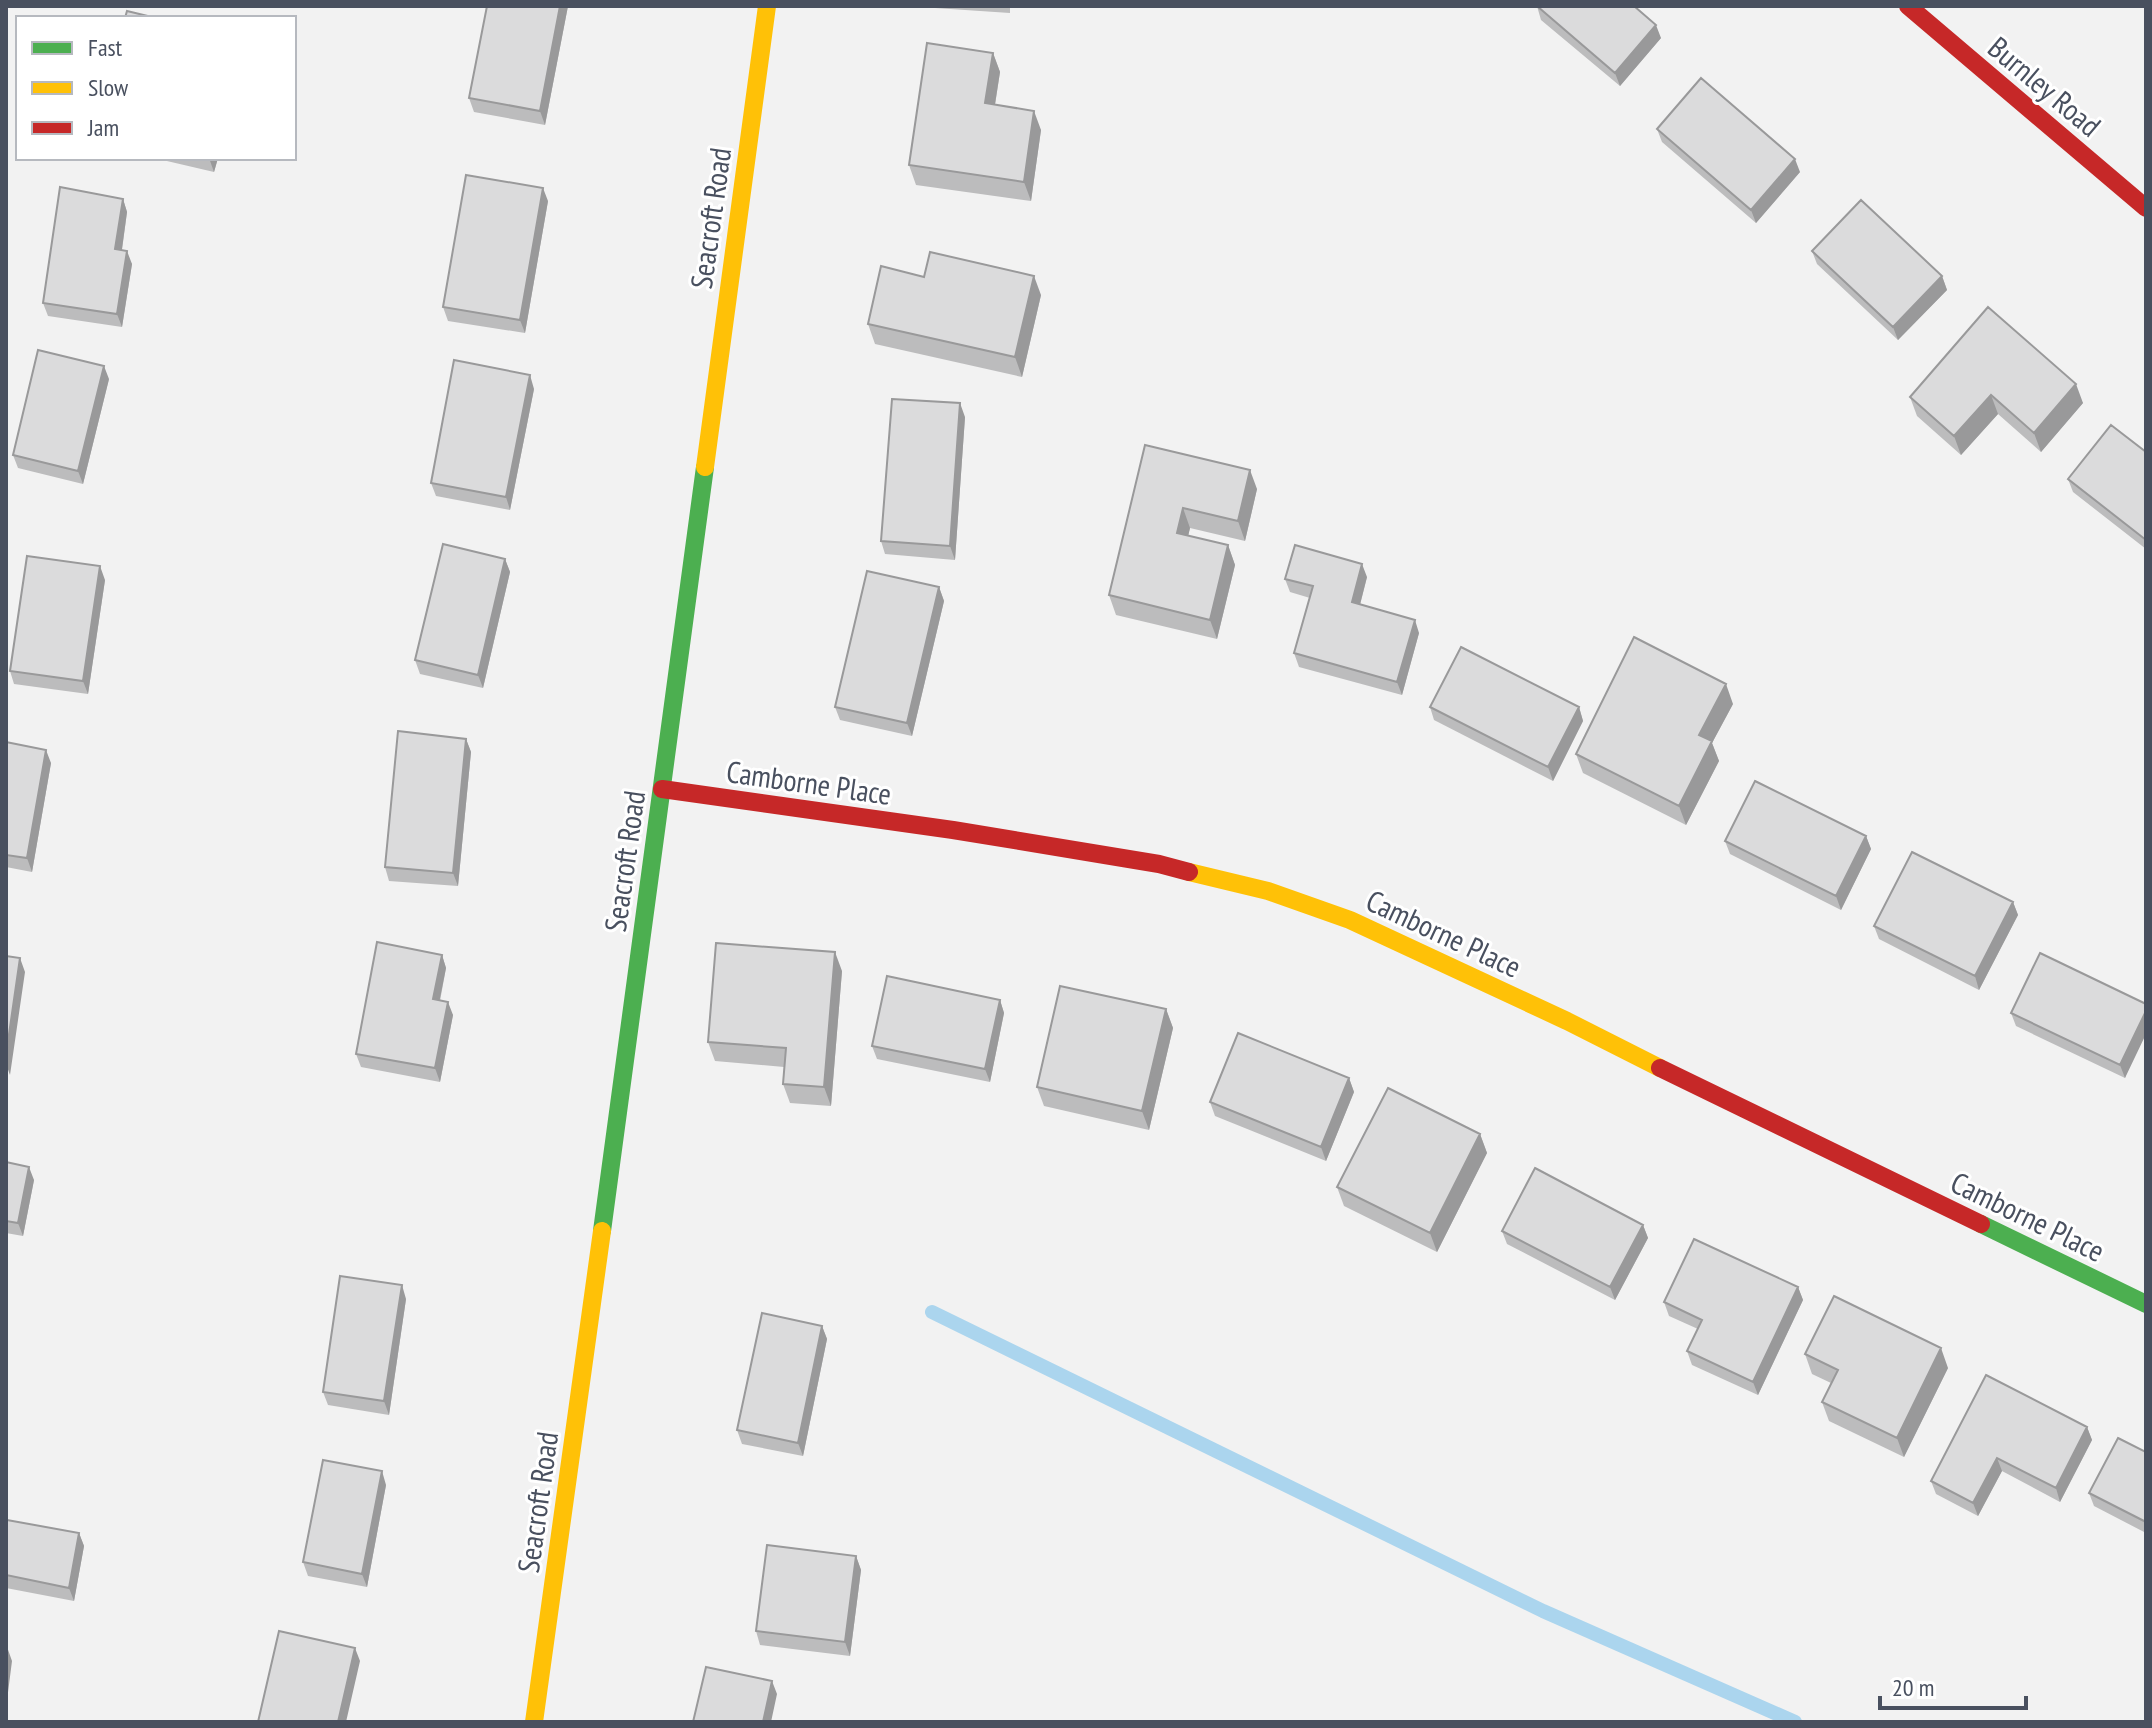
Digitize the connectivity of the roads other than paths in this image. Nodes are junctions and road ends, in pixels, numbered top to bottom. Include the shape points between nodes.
1 (767, 6) edge
2 (1908, 6) edge
3 (2146, 208) edge
4 (662, 789) junction
5 (2146, 1304) edge
6 (534, 1722) edge

1 - 4 street, Seacroft Road
2 - 3 street, Burnley Road
4 - 5 street, Camborne Place via 1159,864 1268,891 1350,920 1567,1021
4 - 6 street, Seacroft Road

